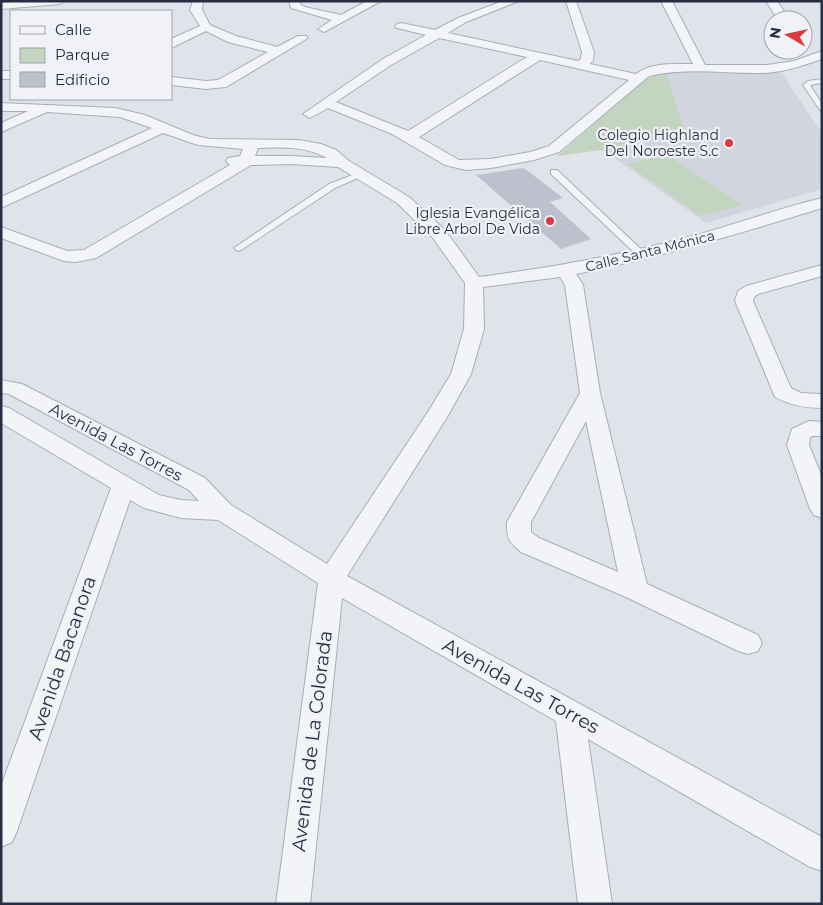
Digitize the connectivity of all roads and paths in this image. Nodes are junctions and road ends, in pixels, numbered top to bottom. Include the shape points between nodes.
1 (60, 1) edge
2 (198, 1) edge
3 (294, 1) edge
4 (376, 1) edge
5 (514, 1) edge
6 (571, 1) edge
7 (666, 1) edge
8 (1, 6) edge
9 (470, 16) junction
10 (342, 19) junction
11 (400, 26) dead end
12 (206, 27) junction
13 (324, 29) dead end
14 (437, 34) junction
15 (302, 38) dead end
16 (479, 43) junction
17 (172, 44) edge
18 (277, 51) junction
19 (813, 52) edge
20 (538, 56) junction
21 (798, 60) edge
22 (581, 65) junction
23 (701, 68) junction
24 (822, 71) edge
25 (638, 78) junction
26 (172, 81) edge
27 (822, 81) edge
28 (326, 104) junction
29 (1, 107) edge
30 (49, 108) junction
31 (822, 109) edge
32 (310, 114) dead end
33 (1, 128) edge
34 (158, 128) junction
35 (409, 137) junction
36 (252, 146) junction
37 (196, 156) dead end
38 (220, 160) dead end
39 (246, 162) junction
40 (344, 164) junction
41 (554, 172) dead end
42 (363, 174) junction
43 (1, 203) edge
44 (822, 203) edge
45 (1, 232) edge
46 (238, 248) dead end
47 (641, 254) junction
48 (822, 270) edge
49 (566, 271) junction
50 (474, 283) junction
51 (6, 390) edge
52 (590, 393) junction
53 (822, 401) edge
54 (1, 413) edge
55 (822, 429) edge
56 (123, 486) junction
57 (822, 509) edge
58 (223, 511) junction
59 (330, 579) junction
60 (635, 590) junction
61 (748, 643) dead end
62 (570, 714) junction
63 (1, 831) edge
64 (822, 855) edge
65 (293, 904) edge
66 (595, 904) edge

1 - 8 street
2 - 12 street via 196,10
3 - 10 street via 295,6 301,9
4 - 10 street
5 - 9 street
6 - 22 street via 588,52 587,60
7 - 23 street
9 - 14 street
9 - 16 street
10 - 13 street
11 - 14 street
12 - 17 street
12 - 18 street via 232,39
14 - 16 street
14 - 28 street via 387,62
15 - 18 street
16 - 20 street
18 - 26 street via 221,84
19 - 24 street
20 - 22 street
20 - 35 street
21 - 23 street via 784,67
22 - 25 street
23 - 25 street via 654,70
25 - 35 street via 554,149 541,155 459,164
27 - 31 lane via 806,85
28 - 32 street
28 - 35 street
29 - 30 street
30 - 33 street
30 - 34 street via 129,114
34 - 36 street via 200,142
34 - 37 street via 177,148
34 - 43 street
36 - 39 street
36 - 40 street via 307,144 330,152
38 - 39 street
39 - 40 street via 292,160
39 - 45 street via 90,254 64,256
40 - 42 street
41 - 47 lane
42 - 46 lane via 332,186
42 - 50 street via 403,200 438,234
44 - 47 street, Calle Santa Mónica
47 - 49 street, Calle Santa Mónica
48 - 53 street via 752,290 744,300 782,392 802,401
49 - 50 street, Calle Santa Mónica
49 - 52 street via 574,285
50 - 59 street via 474,329 461,374
51 - 58 street, Avenida Las Torres via 197,484
52 - 60 street
52 - 60 street via 519,522 519,536 530,545
54 - 56 street, Avenida Las Torres
55 - 57 street via 809,428 800,434 798,445
56 - 58 street, Avenida Las Torres via 152,502 181,509
56 - 63 street, Avenida Bacanora
58 - 59 street, Avenida Las Torres
59 - 62 street, Avenida Las Torres
59 - 65 street, Avenida de La Colorada
60 - 61 street
62 - 64 street, Avenida Las Torres
62 - 66 street

